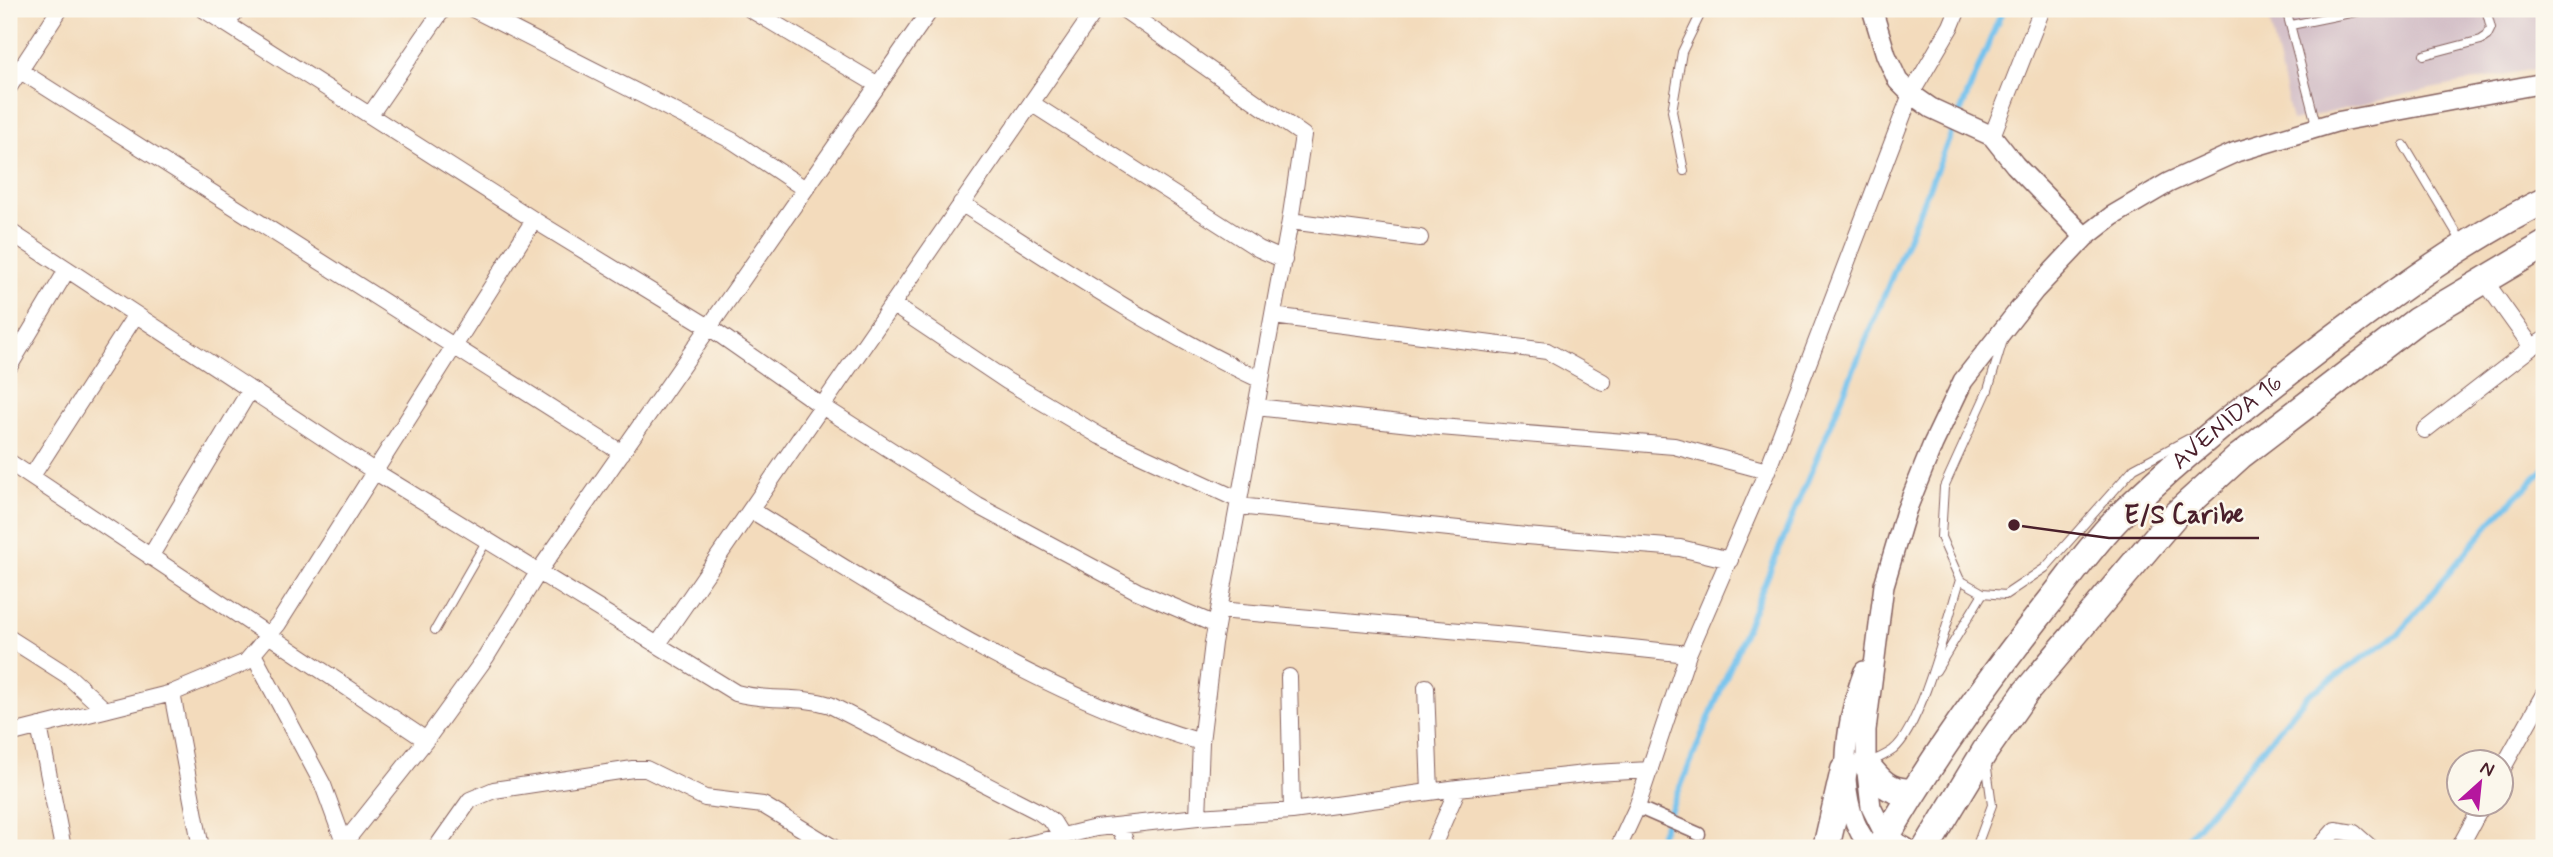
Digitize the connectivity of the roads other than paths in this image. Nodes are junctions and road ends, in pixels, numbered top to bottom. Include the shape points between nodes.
1 (60, 9) edge
2 (203, 9) edge
3 (237, 9) edge
4 (443, 9) edge
5 (473, 9) edge
6 (750, 9) edge
7 (931, 9) edge
8 (1096, 9) edge
9 (1122, 9) edge
10 (1703, 9) edge
11 (1872, 9) edge
12 (1958, 9) edge
13 (2042, 9) edge
14 (2286, 9) edge
15 (2370, 9) edge
16 (2486, 9) edge
17 (227, 24) junction
18 (2291, 25) junction
19 (2424, 55) dead end
20 (19, 70) junction
21 (2544, 83) edge
22 (878, 85) junction
23 (9, 87) edge
24 (1911, 94) junction
25 (1031, 103) junction
26 (370, 115) junction
27 (2317, 128) junction
28 (1985, 133) junction
29 (2404, 145) dead end
30 (1684, 171) dead end
31 (805, 189) junction
32 (2544, 201) edge
33 (961, 203) junction
34 (534, 220) junction
35 (1290, 221) junction
36 (9, 231) edge
37 (2085, 237) junction
38 (1420, 238) dead end
39 (2544, 245) edge
40 (2465, 247) junction
41 (1284, 260) junction
42 (67, 270) junction
43 (2484, 280) junction
44 (892, 304) junction
45 (135, 316) junction
46 (1273, 316) junction
47 (709, 327) junction
48 (2006, 327) junction
49 (2538, 344) edge
50 (455, 345) junction
51 (9, 367) edge
52 (1261, 380) junction
53 (1603, 382) dead end
54 (250, 390) junction
55 (822, 406) junction
56 (1256, 407) junction
57 (2237, 413) junction
58 (2425, 430) dead end
59 (622, 453) junction
60 (9, 462) edge
61 (374, 471) junction
62 (1767, 471) junction
63 (32, 476) junction
64 (1238, 503) junction
65 (751, 510) junction
66 (487, 540) junction
67 (150, 557) junction
68 (1730, 560) junction
69 (539, 571) junction
70 (1960, 580) junction
71 (1983, 593) junction
72 (1218, 617) junction
73 (435, 630) dead end
74 (269, 634) junction
75 (9, 638) edge
76 (658, 644) junction
77 (253, 654) junction
78 (1688, 654) junction
79 (1289, 677) dead end
80 (1929, 682) junction
81 (1426, 687) dead end
82 (172, 693) junction
83 (2544, 694) edge
84 (105, 710) junction
85 (40, 726) junction
86 (9, 734) edge
87 (426, 740) junction
88 (1202, 742) junction
89 (2514, 749) edge
90 (1985, 751) junction
91 (1855, 767) junction
92 (1650, 771) junction
93 (1458, 788) junction
94 (1912, 791) junction
95 (1430, 792) junction
96 (1637, 807) junction
97 (1293, 811) junction
98 (1198, 817) junction
99 (2475, 818) edge
100 (1119, 826) junction
101 (1699, 834) dead end
102 (1061, 835) junction
103 (1886, 845) edge
104 (347, 846) edge
105 (63, 848) edge
106 (201, 848) edge
107 (436, 848) edge
108 (834, 848) edge
109 (1013, 848) edge
110 (1128, 848) edge
111 (1432, 848) edge
112 (1618, 848) edge
113 (1826, 848) edge
114 (1926, 848) edge
115 (1976, 848) edge
116 (2319, 848) edge
117 (2371, 848) edge
118 (2459, 848) edge

1 - 20 street
2 - 17 street
3 - 17 street
4 - 26 street
5 - 31 street via 733,141
6 - 22 street
7 - 22 street
8 - 25 street
9 - 35 street via 1303,135
10 - 30 lane via 1682,52 1672,110
11 - 24 street via 1886,55 1898,81
12 - 24 street
13 - 28 street
14 - 18 lane
15 - 18 lane
16 - 19 lane via 2491,28 2487,37
17 - 26 street
18 - 27 lane
20 - 23 street
20 - 50 street
21 - 27 street
22 - 31 street
24 - 28 street
24 - 62 street
25 - 33 street
25 - 41 street via 1259,249
26 - 34 street
27 - 37 street via 2236,152 2168,183
28 - 37 street
29 - 40 lane
31 - 47 street
32 - 40 highway, AVENIDA 16
33 - 44 street
33 - 52 street via 1137,315
34 - 47 street
34 - 50 street
35 - 38 street
35 - 41 street
36 - 42 street
37 - 48 street
39 - 43 highway, AVENIDA 16
40 - 57 highway, AVENIDA 16 via 2374,307
41 - 46 street
42 - 45 street
42 - 51 street
43 - 49 street
43 - 90 highway, AVENIDA 16 via 2416,321 2240,456 2176,514 2026,692
44 - 55 street
44 - 64 street via 1100,436
45 - 54 street
45 - 63 street
46 - 52 street
46 - 53 street via 1547,351
47 - 55 street
47 - 59 street
48 - 70 lane via 1988,390 1944,487 1941,537
48 - 91 street via 1964,382 1906,511 1884,584 1866,730
49 - 58 street
50 - 59 street
50 - 61 street
52 - 56 street
54 - 61 street
54 - 67 street
55 - 65 street
55 - 72 street via 978,506 1138,591
56 - 62 street via 1674,446
56 - 64 street
57 - 71 lane via 2134,468 2045,568 2005,595
57 - 94 highway, AVENIDA 16 via 2119,517 1989,679
59 - 69 street
60 - 63 street
61 - 66 street
61 - 74 street
62 - 68 street
63 - 67 street
64 - 68 street via 1680,548
64 - 72 street
65 - 76 street
65 - 88 street via 921,614 1039,679 1158,729
66 - 69 street
66 - 73 lane
67 - 74 street
68 - 78 street
69 - 76 street
69 - 87 street via 486,657
70 - 71 lane
70 - 80 lane
71 - 80 lane
72 - 78 street via 1518,636
72 - 88 street
74 - 77 street
74 - 87 street
75 - 84 street via 67,674
76 - 102 street via 736,693 754,698 812,699 830,705 1039,812
77 - 82 street via 246,662
77 - 104 street via 323,785
78 - 92 street
79 - 97 street
80 - 91 lane via 1906,736 1894,750
81 - 95 street
82 - 84 street
82 - 106 street
83 - 89 street
84 - 85 street
85 - 86 street
85 - 105 street
87 - 104 street
88 - 98 street
90 - 114 highway, AVENIDA 16
90 - 115 lane via 1992,805
91 - 94 highway via 1879,782
91 - 103 street
91 - 113 highway
92 - 93 street
92 - 96 street
93 - 95 street
93 - 111 street
94 - 103 highway, AVENIDA 16
95 - 97 street
96 - 101 street
96 - 112 street
97 - 98 street
98 - 100 street
99 - 118 street
100 - 102 street
100 - 110 street
102 - 109 street
107 - 108 street via 470,800 494,790 632,769 646,769 705,798 763,805
116 - 117 street via 2335,830 2354,833

